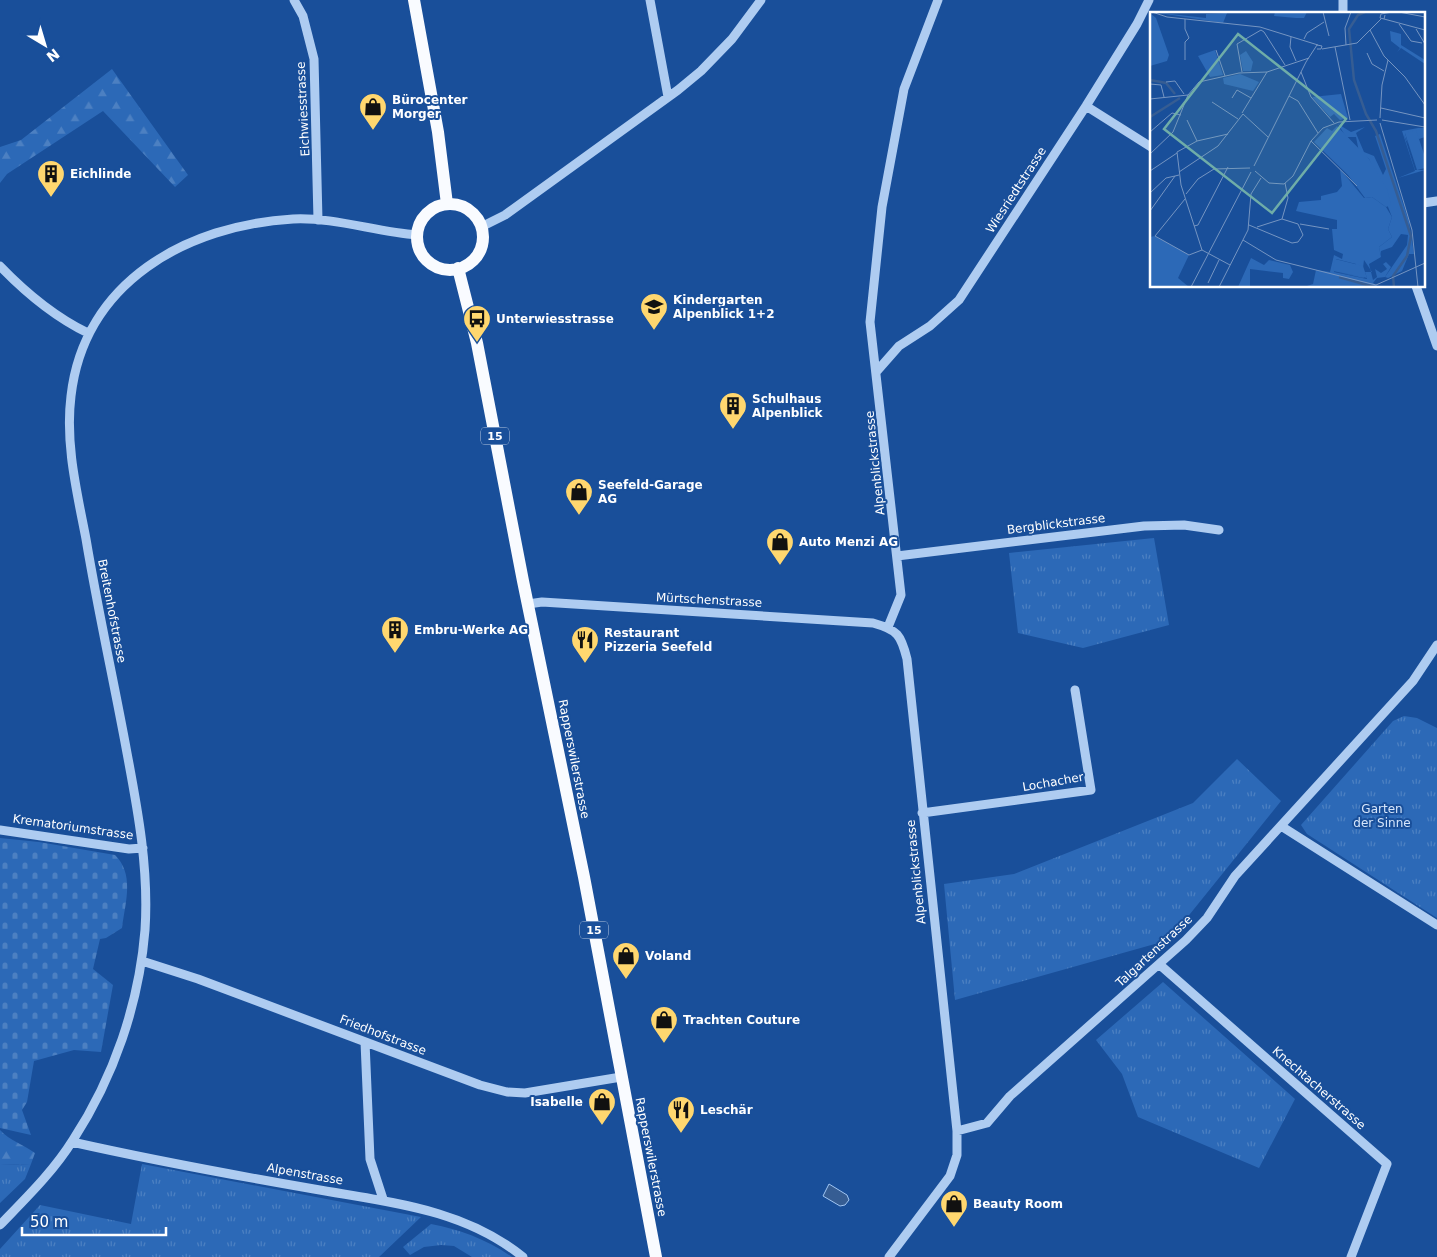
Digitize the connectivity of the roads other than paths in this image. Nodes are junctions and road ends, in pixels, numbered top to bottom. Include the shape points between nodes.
1 (294, 0) edge
2 (414, 0) edge
3 (650, 0) edge
4 (761, 0) edge
5 (938, 0) edge
6 (1149, 0) edge
7 (668, 96) junction
8 (1086, 106) junction
9 (1150, 146) edge
10 (1437, 201) edge
11 (1424, 203) edge
12 (446, 204) junction
13 (318, 220) junction
14 (481, 227) junction
15 (417, 234) junction
16 (0, 266) edge
17 (458, 268) junction
18 (1417, 288) edge
19 (88, 333) junction
20 (1437, 346) edge
21 (877, 371) junction
22 (1218, 530) dead end
23 (897, 556) junction
24 (528, 604) junction
25 (888, 627) junction
26 (1437, 644) edge
27 (1075, 690) dead end
28 (922, 813) junction
29 (1281, 826) junction
30 (0, 830) edge
31 (143, 848) junction
32 (1437, 925) edge
33 (142, 961) junction
34 (1160, 965) junction
35 (365, 1042) junction
36 (621, 1077) junction
37 (957, 1131) junction
38 (72, 1142) junction
39 (383, 1199) junction
40 (0, 1225) edge
41 (523, 1257) edge
42 (656, 1257) edge
43 (889, 1257) edge
44 (1351, 1257) edge

1 - 13 street, Eichwiesstrasse via 303,16 314,59
2 - 12 main road via 438,132
3 - 7 street
4 - 7 street via 732,39 701,71
5 - 21 street, Alpenblickstrasse via 904,89 882,207 870,322
6 - 8 street, Wiesriedtstrasse
7 - 14 street via 505,214
8 - 9 street
8 - 21 street, Wiesriedtstrasse via 959,300 930,326 900,346
10 - 11 street
12 - 14 main road via 464,207 478,219
12 - 15 main road via 429,212
13 - 15 street, Breitenhofstrasse
13 - 19 street, Breitenhofstrasse via 296,219 249,226 199,239 179,248 126,283 109,300
14 - 17 main road via 482,242 476,256
15 - 17 main road via 419,248 426,260 444,269
16 - 19 street via 26,292
17 - 24 main road, Rapperswilerstrasse / 15 via 477,343
18 - 20 street
19 - 31 street, Breitenhofstrasse via 71,393 72,461
21 - 23 street, Alpenblickstrasse
22 - 23 street, Bergblickstrasse via 1184,525 1144,526
23 - 25 street, Alpenblickstrasse via 901,595
24 - 25 street, Mürtschenstrasse via 542,602 747,614 873,623
24 - 36 main road, Rapperswilerstrasse / 15
25 - 28 street, Alpenblickstrasse via 902,639 907,659
26 - 29 street, Talgartenstrasse via 1413,681
27 - 28 street, Lochacher via 1091,790
28 - 37 street, Alpenblickstrasse
29 - 32 street
29 - 34 street, Talgartenstrasse via 1236,876 1207,918
30 - 31 street, Krematoriumstrasse via 129,849
31 - 33 street, Breitenhofstrasse via 145,909
33 - 35 street, Friedhofstrasse
33 - 38 street, Breitenhofstrasse via 134,1004 117,1054 98,1098
34 - 37 street, Talgartenstrasse via 1010,1096 987,1123
34 - 44 street, Knechtacherstrasse via 1387,1164
35 - 36 street, Friedhofstrasse via 507,1092 526,1093
35 - 39 street via 370,1159
36 - 42 main road, Rapperswilerstrasse / 15
37 - 43 street via 958,1156 950,1176
38 - 39 street, Alpenstrasse via 314,1189
38 - 40 street, Breitenhofstrasse via 42,1181
39 - 41 street, Alpenstrasse via 432,1211 479,1228

